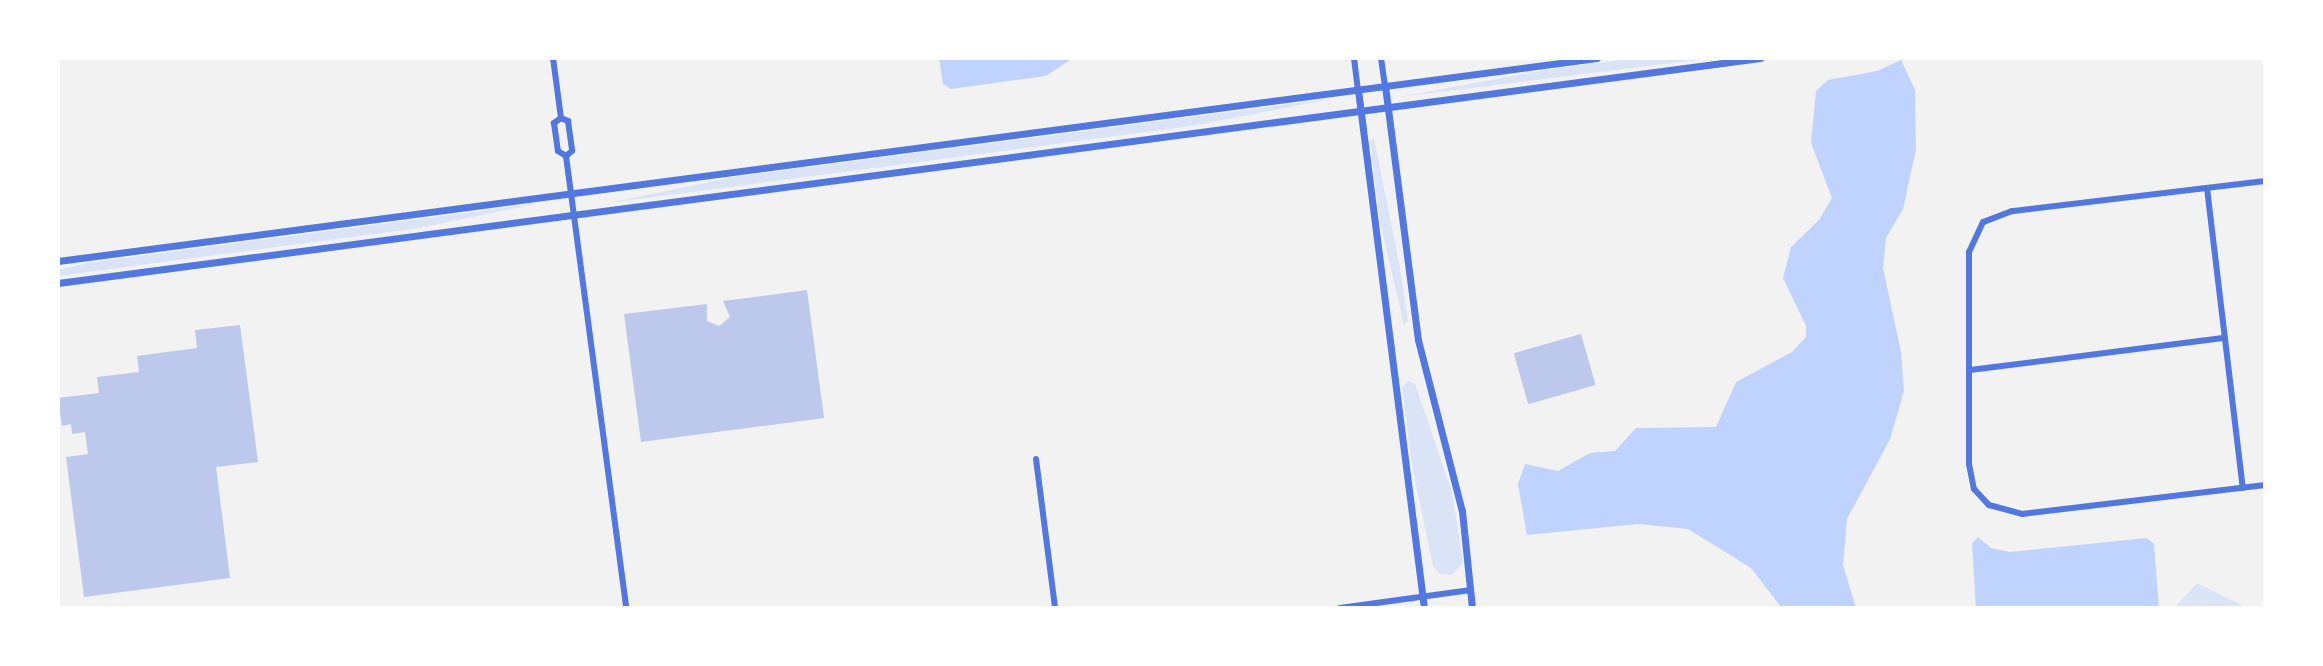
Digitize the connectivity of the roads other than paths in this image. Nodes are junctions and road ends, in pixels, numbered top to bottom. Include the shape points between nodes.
1 (553, 58) edge
2 (1354, 58) edge
3 (1381, 58) edge
4 (1597, 58) edge
5 (1760, 58) edge
6 (1385, 86) junction
7 (1358, 90) junction
8 (1386, 107) junction
9 (1361, 110) junction
10 (561, 118) junction
11 (566, 156) junction
12 (2265, 181) edge
13 (2207, 188) junction
14 (571, 193) junction
15 (574, 214) junction
16 (58, 261) edge
17 (58, 283) edge
18 (2225, 338) junction
19 (1970, 370) junction
20 (1036, 459) dead end
21 (2265, 485) edge
22 (2243, 488) junction
23 (1472, 590) junction
24 (1423, 597) junction
25 (626, 608) edge
26 (1055, 608) edge
27 (1340, 608) edge
28 (1424, 608) edge
29 (1472, 608) edge

1 - 10 street
2 - 7 street
3 - 6 street
4 - 6 street
5 - 8 street
6 - 7 street
6 - 8 street
7 - 9 street
7 - 14 street
8 - 9 street
8 - 23 street via 1418,340 1462,511
9 - 15 street
9 - 24 street
10 - 11 street via 568,121 572,151
10 - 11 street via 554,123 558,151
11 - 14 street
12 - 13 street
13 - 18 street
13 - 19 street via 2012,211 1983,222 1969,252
14 - 15 street
14 - 16 street
15 - 17 street
15 - 25 street
18 - 19 street
18 - 22 street
19 - 22 street via 1970,477 1980,497 1998,510 2022,514
20 - 26 street
21 - 22 street
23 - 24 street
23 - 29 street
24 - 27 street
24 - 28 street

